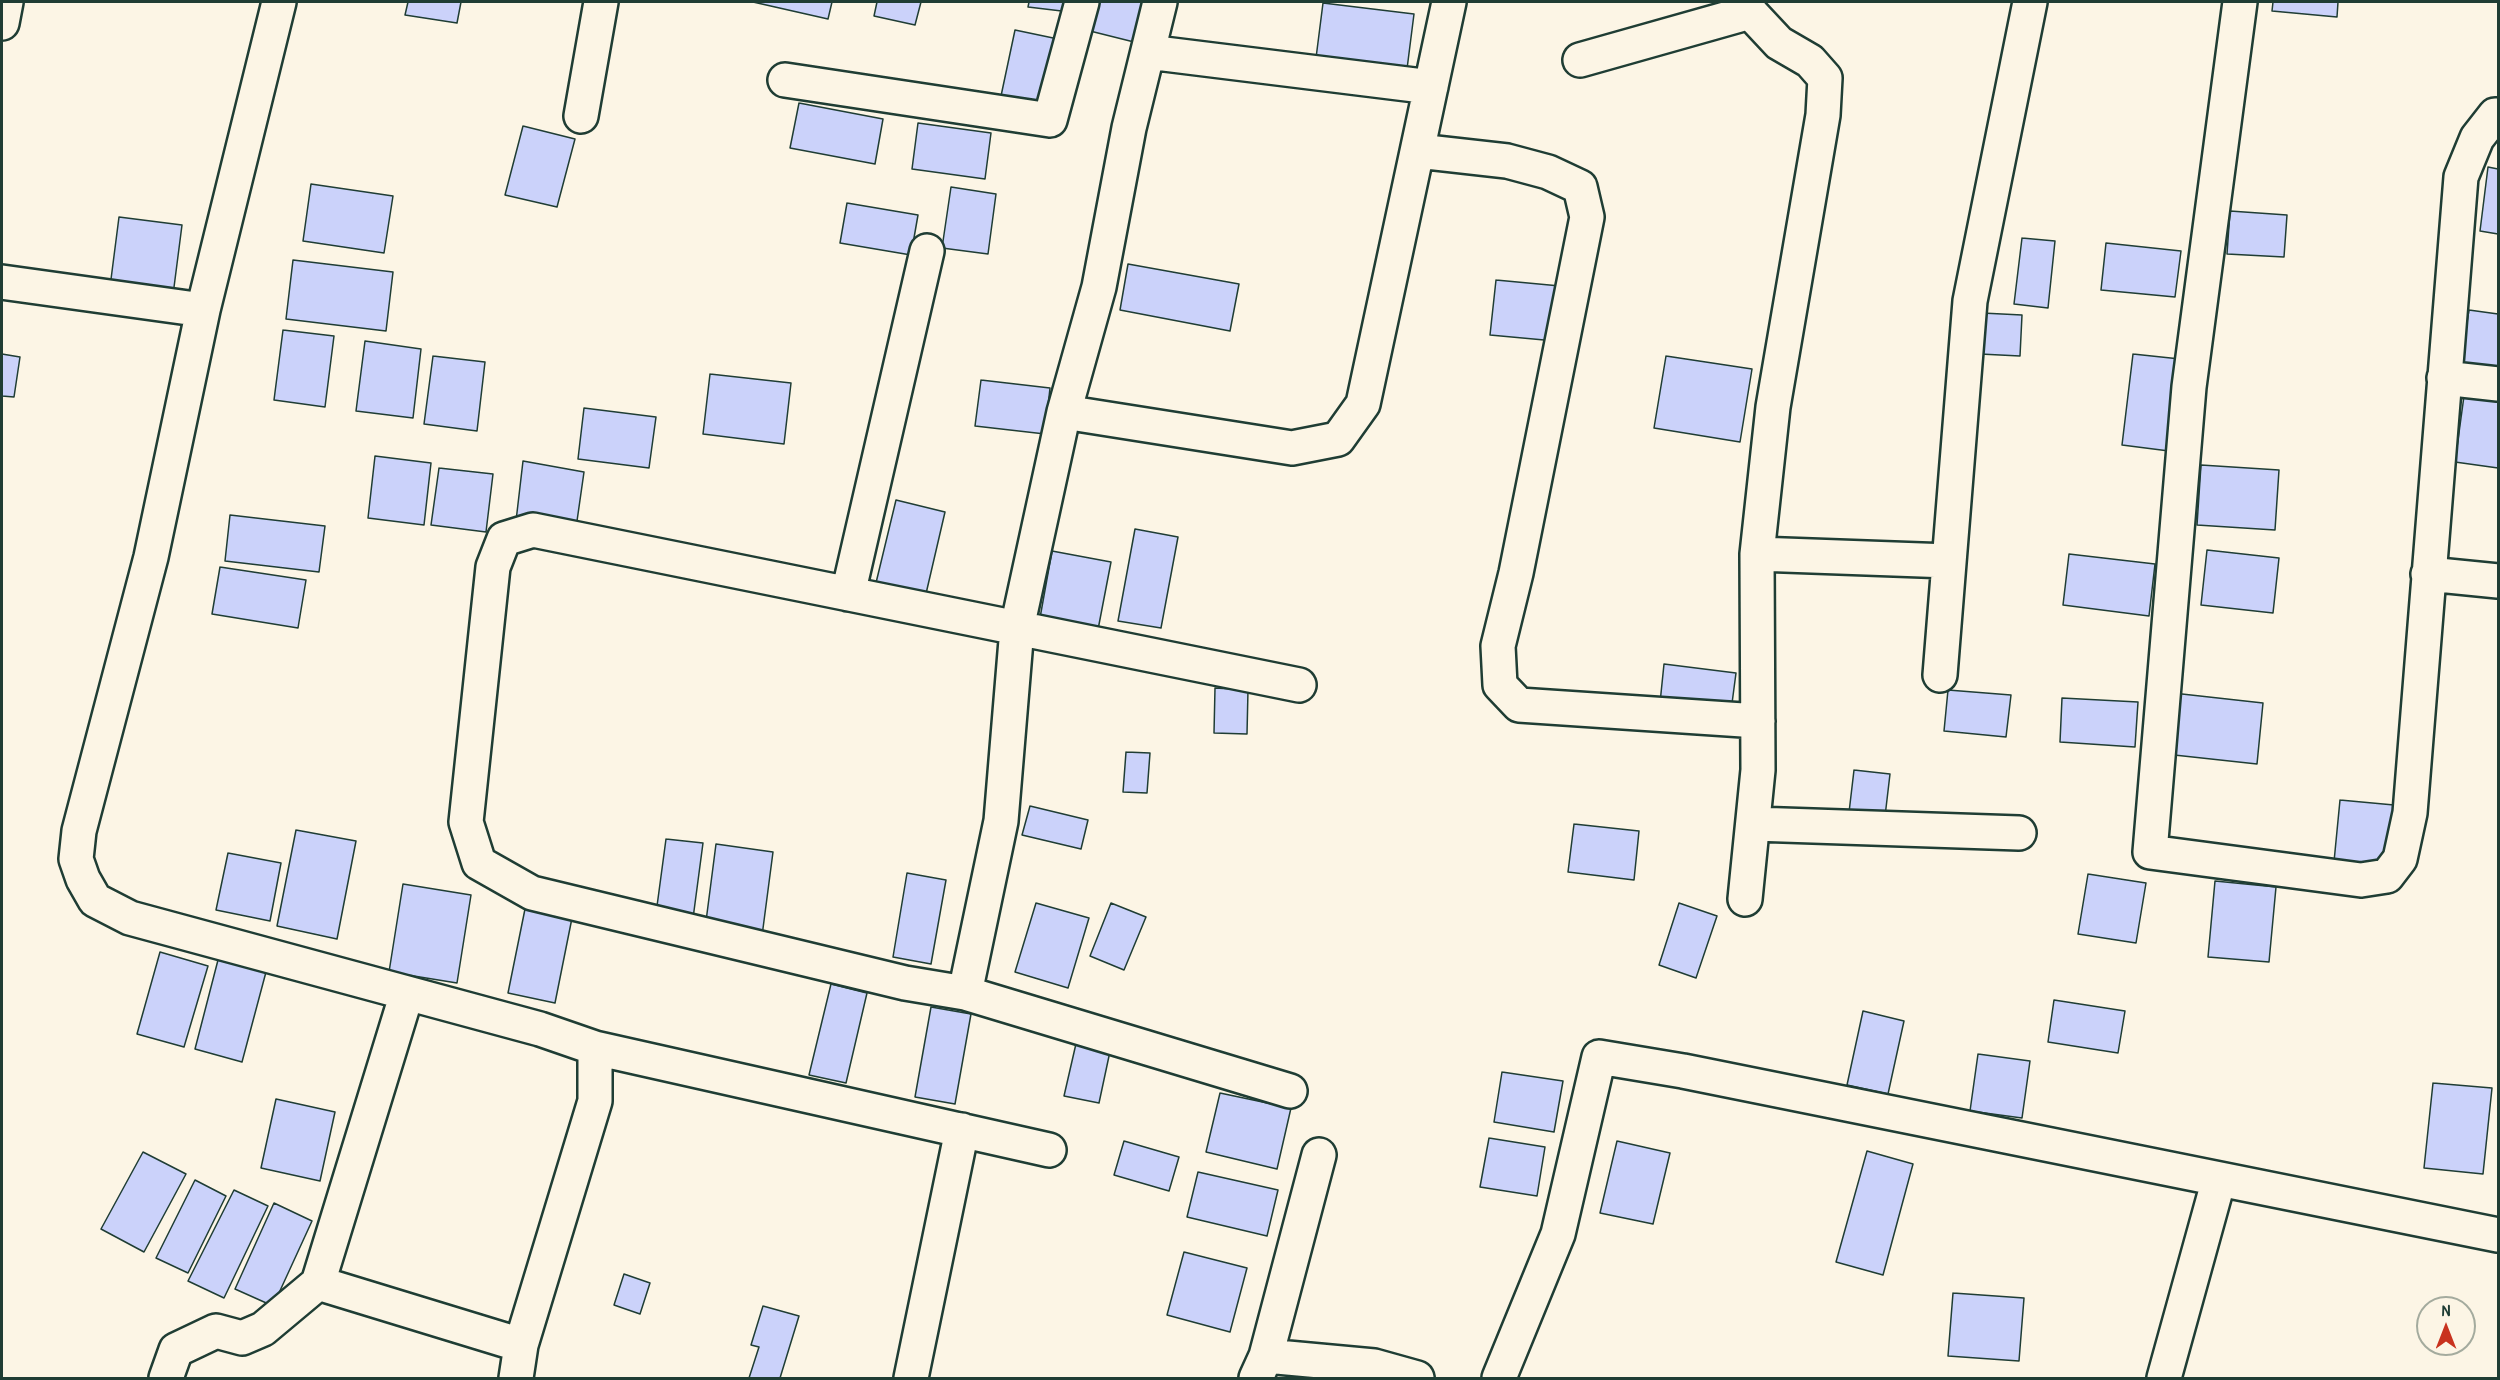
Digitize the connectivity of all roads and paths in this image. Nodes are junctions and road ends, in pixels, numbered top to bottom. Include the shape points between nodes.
1 (6, 2) edge
2 (279, 2) edge
3 (601, 2) edge
4 (1082, 2) edge
5 (1160, 2) edge
6 (1449, 2) edge
7 (2030, 2) edge
8 (2240, 2) edge
9 (1748, 7) edge
10 (2, 24) edge
11 (1148, 52) junction
12 (1580, 60) dead end
13 (785, 80) dead end
14 (1431, 87) junction
15 (2497, 110) edge
16 (581, 116) dead end
17 (1418, 151) junction
18 (927, 251) dead end
19 (2, 282) edge
20 (203, 310) junction
21 (2444, 378) junction
22 (2499, 384) edge
23 (1064, 412) junction
24 (1756, 554) junction
25 (1949, 561) junction
26 (2428, 574) junction
27 (2499, 581) edge
28 (848, 594) junction
29 (1017, 628) junction
30 (1940, 675) dead end
31 (1299, 685) dead end
32 (1758, 721) junction
33 (1754, 824) junction
34 (2019, 833) dead end
35 (1744, 899) dead end
36 (407, 993) junction
37 (965, 993) junction
38 (595, 1048) junction
39 (1290, 1091) dead end
40 (962, 1130) junction
41 (1049, 1149) dead end
42 (1319, 1155) dead end
43 (2219, 1179) junction
44 (2499, 1235) edge
45 (318, 1283) junction
46 (521, 1345) junction
47 (1261, 1367) edge
48 (166, 1378) edge
49 (516, 1378) edge
50 (911, 1378) edge
51 (1416, 1378) edge
52 (1499, 1378) edge
53 (2164, 1378) edge

1 - 10 street
2 - 20 street
3 - 16 street
4 - 13 street via 1050,120
5 - 11 street
6 - 14 street
7 - 25 street via 1970,301
8 - 26 street via 2188,387 2150,852 2361,880 2387,876 2400,859 2410,813
9 - 12 street
9 - 24 street via 1779,43 1810,61 1825,78 1823,115 1773,407
11 - 14 street
11 - 23 street via 1129,128 1099,287
14 - 17 street
15 - 21 street via 2477,138 2461,177
17 - 23 street via 1363,404 1338,439 1292,448
17 - 32 street via 1507,161 1548,172 1580,187 1587,217 1516,573 1497,646 1500,685 1519,705
18 - 28 street
19 - 20 street
20 - 36 street via 151,556 80,831 76,860 95,900 130,918
21 - 22 street
21 - 26 street
23 - 29 street
24 - 25 street
24 - 32 street
25 - 30 street
26 - 27 street
28 - 29 street
28 - 37 street via 533,530 504,539 493,567 466,822 479,863 532,893 905,983
29 - 31 street
29 - 37 street via 1001,821
32 - 33 street
33 - 34 street
33 - 35 street
36 - 38 street
36 - 45 street
37 - 39 street
38 - 40 street
38 - 46 street via 595,1101
40 - 41 street
40 - 50 street
42 - 47 street
43 - 44 street
43 - 52 street via 1599,1057 1558,1234
43 - 53 street
45 - 46 street
45 - 48 street via 263,1329 242,1338 216,1331 176,1350
46 - 49 street
47 - 51 street via 1374,1366

